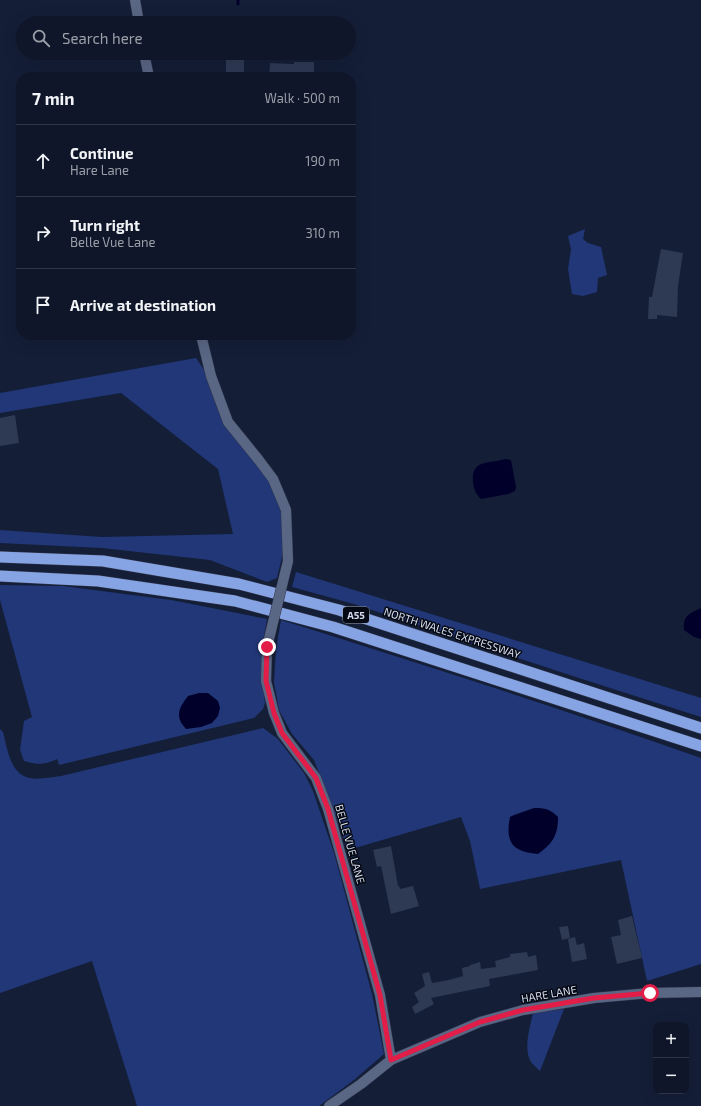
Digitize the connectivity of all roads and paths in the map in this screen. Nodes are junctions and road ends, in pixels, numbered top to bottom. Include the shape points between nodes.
1 (136, 0) edge
2 (138, 16) edge
3 (145, 60) edge
4 (148, 72) edge
5 (202, 340) edge
6 (0, 557) edge
7 (0, 576) edge
8 (701, 728) edge
9 (701, 746) edge
10 (701, 992) edge
11 (391, 1060) junction
12 (329, 1106) edge

1 - 2 street
3 - 4 street
5 - 11 street, BELLE VUE LANE, bridge via 211,376 228,422 273,479 286,510 288,561 267,647 266,681 282,733 316,778 328,809 380,995
6 - 8 highway, NORTH WALES EXPRESSWAY / A55 via 104,562 239,584 339,610
7 - 9 highway, A55 via 98,581 235,601 341,630
10 - 11 street, HARE LANE via 650,993 523,1010 480,1022
11 - 12 street, HARE LANE

